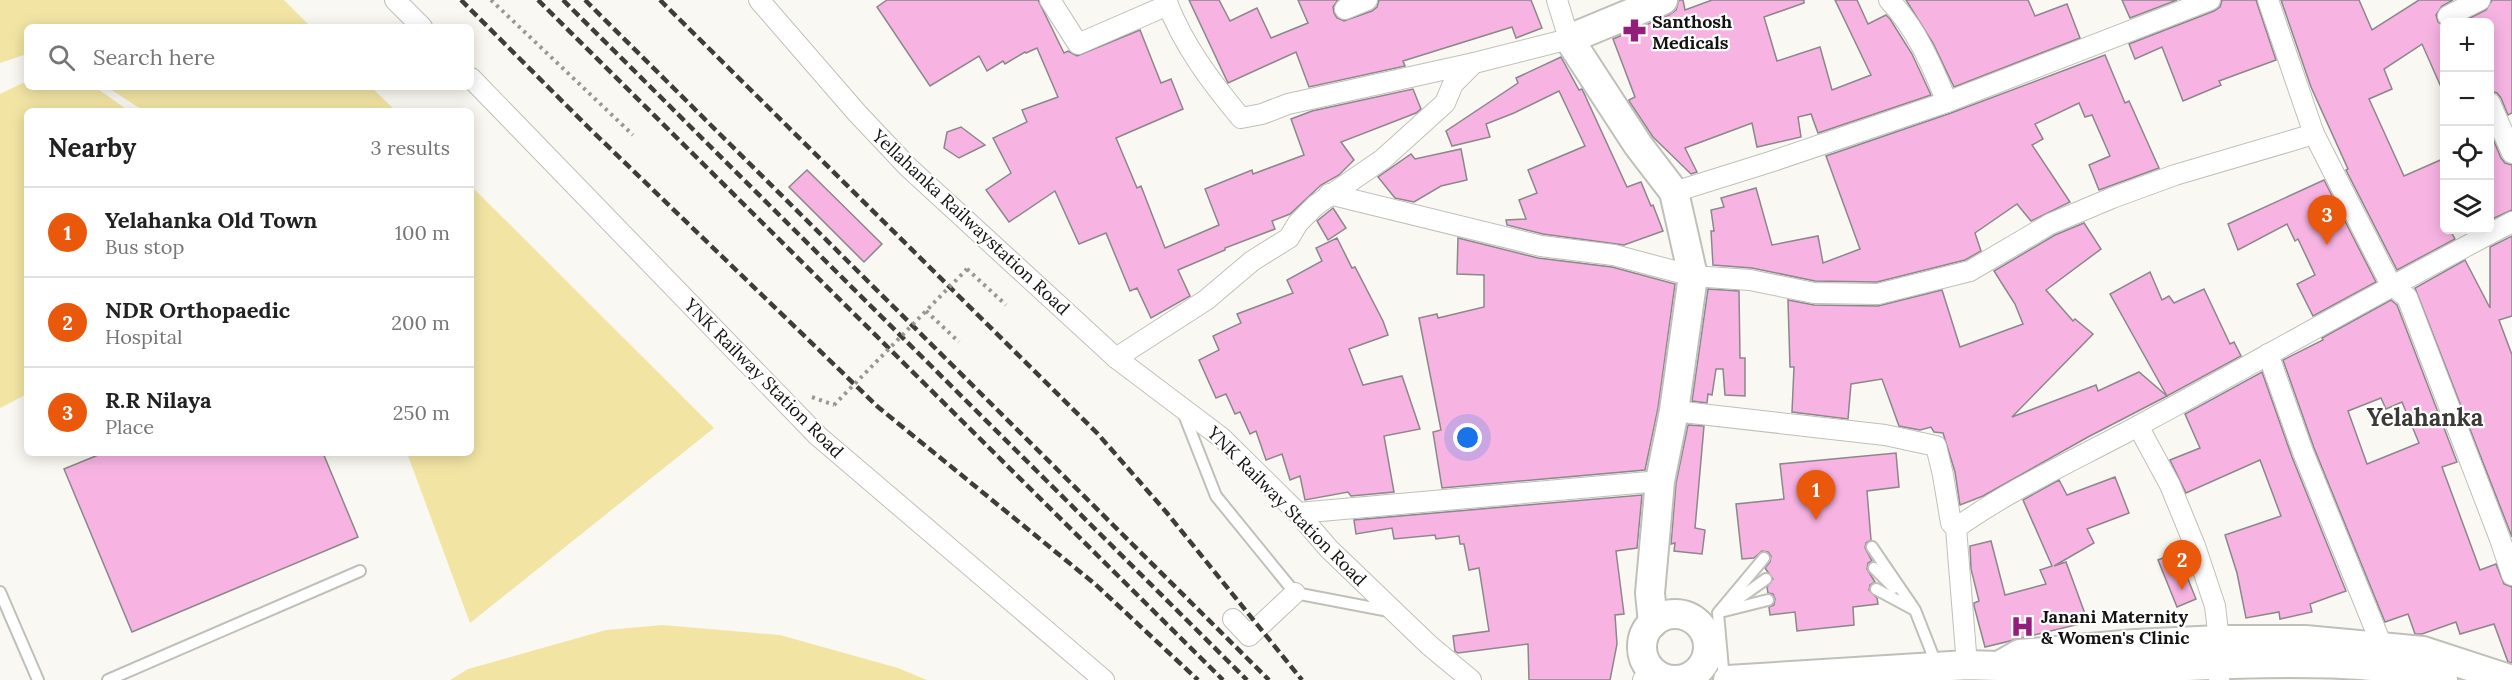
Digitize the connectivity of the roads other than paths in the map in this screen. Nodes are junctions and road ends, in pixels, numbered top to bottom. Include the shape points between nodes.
1 (396, 0) edge
2 (759, 0) edge
3 (1050, 0) edge
4 (1366, 0) edge
5 (1557, 0) edge
6 (1663, 0) edge
7 (1889, 0) edge
8 (2210, 0) edge
9 (2268, 0) edge
10 (2480, 0) edge
11 (1167, 3) edge
12 (1345, 9) dead end
13 (2446, 13) edge
14 (419, 24) edge
15 (1569, 39) junction
16 (1474, 63) junction
17 (474, 81) edge
18 (1947, 102) junction
19 (2494, 113) edge
20 (2314, 134) junction
21 (2512, 153) edge
22 (1674, 192) junction
23 (1329, 194) junction
24 (2512, 222) edge
25 (1693, 276) junction
26 (2391, 285) junction
27 (2268, 354) junction
28 (1116, 358) junction
29 (1181, 406) junction
30 (1674, 411) junction
31 (2138, 426) junction
32 (1660, 480) junction
33 (1298, 513) junction
34 (1956, 528) junction
35 (2506, 537) edge
36 (1872, 547) dead end
37 (1764, 558) dead end
38 (1874, 568) dead end
39 (360, 571) dead end
40 (2512, 575) edge
41 (1766, 579) dead end
42 (1876, 589) dead end
43 (0, 592) edge
44 (1295, 592) junction
45 (1768, 600) dead end
46 (1915, 610) junction
47 (1395, 612) junction
48 (1718, 613) junction
49 (1233, 619) dead end
50 (1653, 622) junction
51 (2382, 657) junction
52 (2219, 661) edge
53 (1967, 665) junction
54 (1938, 667) junction
55 (2428, 671) edge
56 (1720, 675) edge
57 (1649, 676) edge
58 (38, 680) edge
59 (108, 680) edge
60 (1104, 680) edge
61 (1471, 680) edge
62 (2512, 680) edge

1 - 14 street
2 - 28 street, Yellahanka Railwaystation Road via 908,167
3 - 11 street via 1078,44
4 - 12 street
5 - 15 street
6 - 15 street
7 - 18 street via 1904,15 1926,53
8 - 18 street
9 - 20 street
10 - 13 street
11 - 16 street via 1206,76 1241,118
15 - 16 street
15 - 22 street via 1638,145
16 - 23 street via 1453,84 1445,103 1383,159
17 - 60 street, YNK Railway Station Road via 818,436
18 - 22 street
19 - 21 street
20 - 25 street via 2112,198 2050,224 1970,272 1878,294 1814,292 1750,280
20 - 26 street
22 - 25 street
23 - 25 street via 1541,246 1614,255
23 - 28 street via 1298,223 1289,238 1252,261 1206,300
24 - 26 street
25 - 30 street
26 - 27 street
26 - 35 street via 2407,297
27 - 31 street
27 - 51 street
28 - 29 street, YNK Railway Station Road
29 - 33 street, YNK Railway Station Road via 1222,438
29 - 44 lane via 1216,496
30 - 32 street
30 - 34 street via 1885,435 1936,446 1951,523
31 - 34 street via 1983,508
31 - 52 street via 2161,466 2195,546 2215,606
32 - 33 street
32 - 50 street via 1650,593
33 - 47 street, YNK Railway Station Road via 1329,549
34 - 53 street
35 - 40 street
36 - 46 lane
37 - 48 lane
38 - 46 lane
39 - 59 lane
41 - 48 lane
42 - 46 lane
43 - 58 lane
44 - 47 lane
44 - 49 street via 1249,636
45 - 48 lane
46 - 54 lane
47 - 61 street, YNK Railway Station Road
48 - 56 lane
50 - 56 street via 1674,614 1696,620 1708,639 1708,651
50 - 57 street via 1642,643
51 - 52 street via 2305,640
51 - 55 street
52 - 53 street via 2135,644 2020,654 1999,666
53 - 54 street
54 - 56 street
55 - 62 street
56 - 57 street

